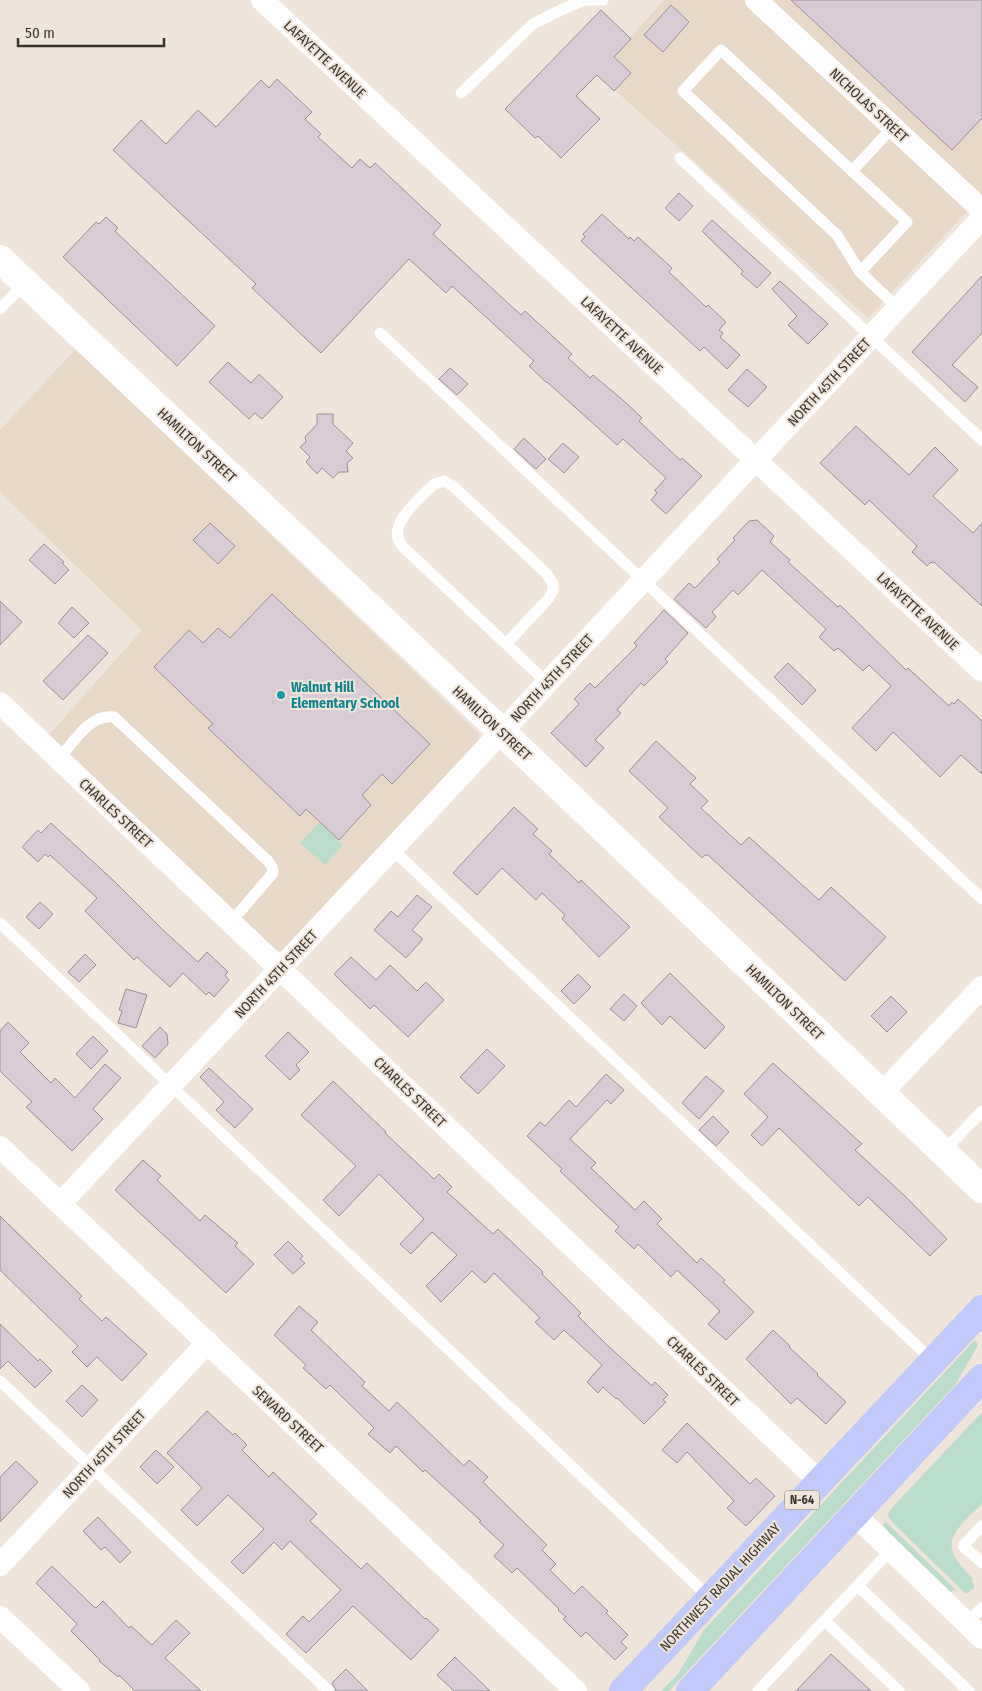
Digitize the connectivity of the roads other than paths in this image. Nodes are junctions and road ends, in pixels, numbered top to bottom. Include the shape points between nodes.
1 (262, 0) edge
2 (603, 0) edge
3 (756, 0) edge
4 (461, 93) dead end
5 (893, 127) junction
6 (680, 158) dead end
7 (852, 171) junction
8 (982, 210) edge
9 (982, 218) edge
10 (0, 259) edge
11 (860, 272) junction
12 (25, 282) junction
13 (898, 308) junction
14 (0, 309) edge
15 (380, 333) dead end
16 (872, 336) junction
17 (982, 440) edge
18 (756, 460) junction
19 (643, 581) junction
20 (506, 644) junction
21 (982, 671) edge
22 (547, 683) junction
23 (0, 703) edge
24 (502, 732) junction
25 (59, 759) junction
26 (392, 849) junction
27 (982, 899) edge
28 (231, 922) junction
29 (0, 923) edge
30 (281, 969) junction
31 (982, 987) edge
32 (171, 1086) junction
33 (882, 1093) junction
34 (981, 1115) edge
35 (0, 1147) edge
36 (943, 1152) junction
37 (982, 1189) edge
38 (60, 1204) junction
39 (982, 1309) edge
40 (208, 1342) junction
41 (933, 1361) junction
42 (982, 1378) edge
43 (0, 1381) edge
44 (91, 1468) junction
45 (819, 1481) junction
46 (855, 1514) junction
47 (982, 1526) edge
48 (891, 1550) junction
49 (982, 1563) edge
50 (0, 1565) edge
51 (858, 1586) junction
52 (710, 1598) junction
53 (0, 1617) edge
54 (825, 1621) junction
55 (977, 1623) edge
56 (79, 1691) edge
57 (329, 1691) edge
58 (576, 1691) edge
59 (622, 1691) edge
60 (690, 1691) edge
61 (758, 1691) edge
62 (898, 1691) edge
63 (969, 1691) edge

1 - 18 street, LAFAYETTE AVENUE
2 - 4 lane via 585,0 533,24
3 - 5 street, NICHOLAS STREET
5 - 7 lane
5 - 8 street, NICHOLAS STREET
6 - 16 lane
7 - 11 lane via 907,222
7 - 11 lane via 721,50 683,91 837,235
9 - 13 street, NORTH 45TH STREET
10 - 12 main road, HAMILTON STREET
11 - 13 lane
12 - 14 lane
12 - 24 main road, HAMILTON STREET
13 - 16 street, NORTH 45TH STREET
15 - 19 lane
16 - 17 lane
16 - 18 street, NORTH 45TH STREET
18 - 19 street, NORTH 45TH STREET
18 - 21 street, LAFAYETTE AVENUE
19 - 22 street, NORTH 45TH STREET
19 - 27 lane
20 - 20 lane via 399,542 397,533 402,518 438,481 447,482 458,491 554,584 549,598
20 - 22 lane
22 - 24 street, NORTH 45TH STREET
23 - 25 street, CHARLES STREET
24 - 26 street, NORTH 45TH STREET
24 - 33 main road, HAMILTON STREET
25 - 28 street, CHARLES STREET
25 - 28 lane via 89,724 98,718 114,717 268,861 273,873
26 - 30 street, NORTH 45TH STREET
26 - 41 lane
28 - 30 street, CHARLES STREET
29 - 32 lane
30 - 32 street, NORTH 45TH STREET
30 - 45 street, CHARLES STREET
31 - 33 street
32 - 38 street, NORTH 45TH STREET
32 - 52 lane
33 - 36 main road, HAMILTON STREET
34 - 36 lane
35 - 38 street, SEWARD STREET
36 - 37 main road, HAMILTON STREET
38 - 40 street, SEWARD STREET
39 - 41 main road, NORTHWEST RADIAL HIGHWAY / N-64
40 - 44 street, NORTH 45TH STREET
40 - 58 street, SEWARD STREET
41 - 45 main road, NORTHWEST RADIAL HIGHWAY / N-64
42 - 46 main road
43 - 44 lane
44 - 50 street, NORTH 45TH STREET
44 - 57 lane
45 - 52 main road, NORTHWEST RADIAL HIGHWAY / N-64
46 - 48 street
46 - 60 main road
47 - 49 lane via 963,1546
48 - 51 lane
48 - 55 street
51 - 54 lane
51 - 63 lane
52 - 59 main road, NORTHWEST RADIAL HIGHWAY / N-64
53 - 56 street
54 - 61 lane
54 - 62 lane

